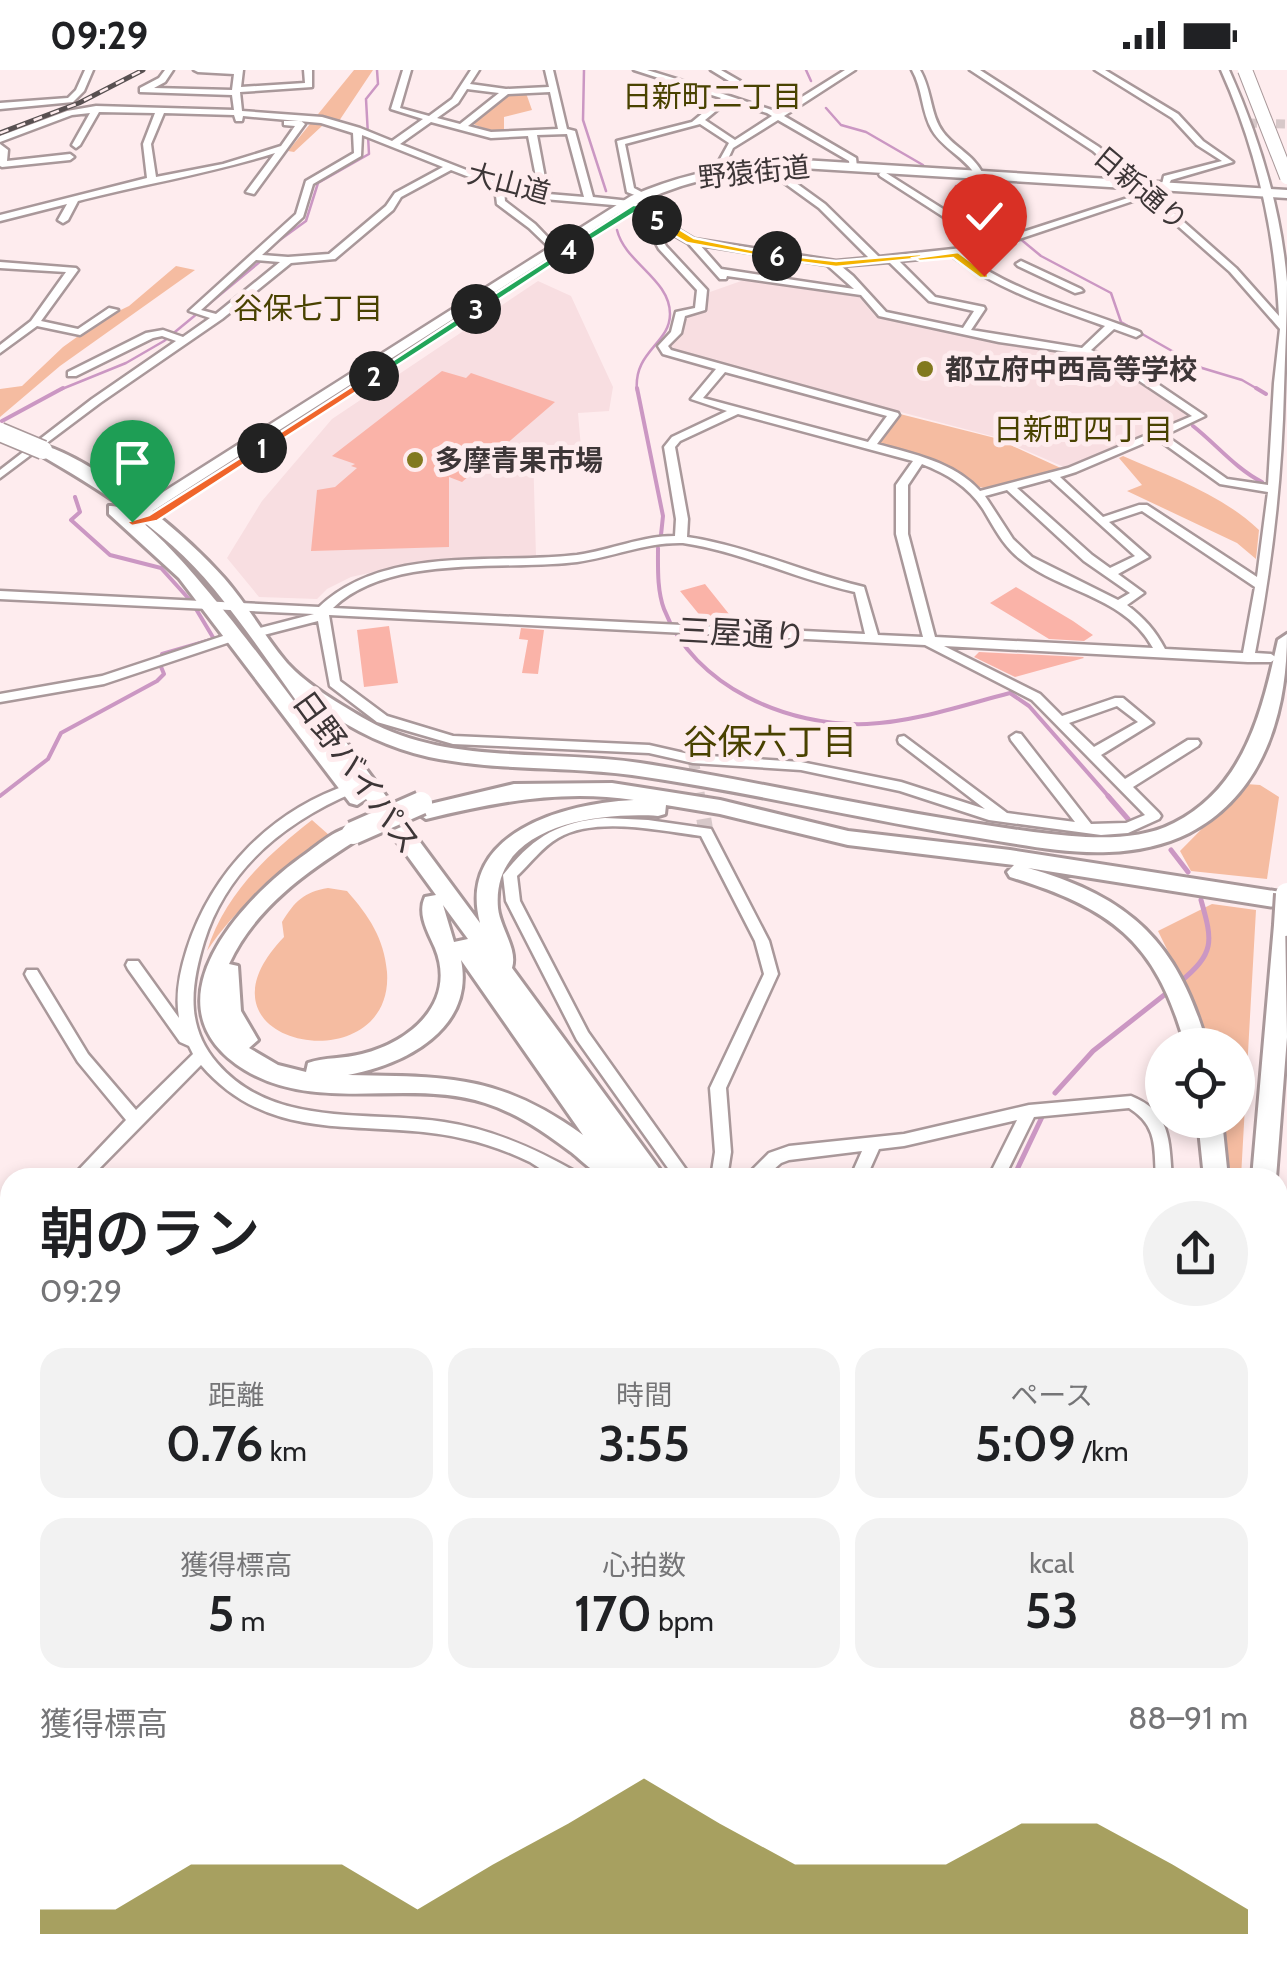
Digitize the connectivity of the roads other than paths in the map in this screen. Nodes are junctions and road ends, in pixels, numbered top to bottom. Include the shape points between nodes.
1 (89, 70) edge
2 (169, 70) edge
3 (198, 70) edge
4 (308, 70) edge
5 (407, 70) edge
6 (475, 70) edge
7 (549, 70) edge
8 (638, 70) edge
9 (715, 70) edge
10 (851, 70) edge
11 (916, 70) edge
12 (974, 70) edge
13 (1099, 70) edge
14 (1224, 70) edge
15 (1245, 70) edge
16 (1260, 70) edge
17 (238, 71) edge
18 (467, 86) junction
19 (143, 90) junction
20 (555, 90) junction
21 (236, 92) junction
22 (506, 92) junction
23 (710, 92) junction
24 (1272, 94) dead end
25 (728, 97) junction
26 (0, 106) edge
27 (96, 109) junction
28 (136, 109) junction
29 (162, 110) junction
30 (238, 113) junction
31 (778, 116) junction
32 (431, 118) junction
33 (701, 121) junction
34 (463, 126) junction
35 (563, 131) junction
36 (363, 132) junction
37 (532, 134) junction
38 (0, 139) edge
39 (734, 143) junction
40 (394, 144) junction
41 (76, 145) dead end
42 (0, 147) edge
43 (285, 147) junction
44 (70, 158) dead end
45 (450, 166) junction
46 (852, 166) junction
47 (775, 172) junction
48 (726, 174) junction
49 (883, 174) junction
50 (979, 174) junction
51 (1287, 176) edge
52 (152, 180) junction
53 (499, 186) junction
54 (1164, 186) junction
55 (1140, 188) junction
56 (251, 192) dead end
57 (544, 196) junction
58 (1268, 196) junction
59 (1287, 197) edge
60 (75, 198) junction
61 (589, 198) junction
62 (637, 204) junction
63 (0, 218) edge
64 (63, 220) dead end
65 (691, 241) junction
66 (987, 246) junction
67 (554, 249) junction
68 (955, 254) junction
69 (262, 258) junction
70 (892, 259) junction
71 (288, 260) junction
72 (877, 260) junction
73 (830, 263) junction
74 (1021, 264) dead end
75 (0, 266) edge
76 (716, 271) junction
77 (742, 274) junction
78 (726, 280) junction
79 (1055, 282) junction
80 (702, 290) junction
81 (1078, 290) dead end
82 (864, 293) junction
83 (1020, 294) junction
84 (113, 310) dead end
85 (218, 317) junction
86 (35, 323) junction
87 (1113, 324) junction
88 (1286, 331) edge
89 (965, 332) junction
90 (1136, 334) dead end
91 (175, 337) junction
92 (0, 350) edge
93 (1084, 350) junction
94 (723, 368) junction
95 (72, 374) dead end
96 (736, 411) junction
97 (0, 432) edge
98 (1156, 433) junction
99 (870, 446) junction
100 (0, 447) edge
101 (37, 455) junction
102 (919, 460) junction
103 (0, 475) edge
104 (1053, 476) junction
105 (1010, 487) junction
106 (1273, 493) junction
107 (980, 494) junction
108 (1287, 499) edge
109 (143, 517) junction
110 (1101, 520) junction
111 (681, 539) junction
112 (1110, 573) junction
113 (1262, 586) junction
114 (0, 596) edge
115 (212, 604) junction
116 (1118, 605) junction
117 (236, 606) junction
118 (323, 614) junction
119 (246, 635) junction
120 (872, 640) junction
121 (1287, 640) edge
122 (930, 644) junction
123 (1162, 654) junction
124 (1248, 658) junction
125 (1271, 658) dead end
126 (286, 672) junction
127 (0, 698) edge
128 (1061, 721) junction
129 (1016, 738) dead end
130 (904, 740) dead end
131 (1193, 743) dead end
132 (1092, 754) junction
133 (717, 784) junction
134 (1124, 786) junction
135 (350, 788) junction
136 (424, 807) junction
137 (1004, 817) junction
138 (785, 824) junction
139 (937, 826) junction
140 (1087, 828) junction
141 (356, 837) junction
142 (888, 844) junction
143 (1287, 896) edge
144 (432, 902) junction
145 (1285, 925) edge
146 (134, 965) dead end
147 (32, 974) dead end
148 (507, 980) junction
149 (1191, 1028) edge
150 (198, 1049) junction
151 (1029, 1111) junction
152 (136, 1120) junction
153 (1212, 1138) edge
154 (873, 1144) junction
155 (89, 1168) edge
156 (550, 1168) edge
157 (613, 1168) edge
158 (619, 1168) edge
159 (647, 1168) edge
160 (677, 1168) edge
161 (720, 1168) edge
162 (764, 1168) edge
163 (862, 1168) edge
164 (1001, 1168) edge
165 (1163, 1168) edge
166 (1215, 1168) edge
167 (1265, 1168) edge

1 - 26 street via 70,100
2 - 19 street
3 - 17 street
4 - 21 street via 308,84
5 - 32 street via 395,109
6 - 18 street
7 - 20 street
8 - 23 street
9 - 23 street via 736,81
10 - 31 street
11 - 50 street via 928,86 935,126
12 - 55 street, 日新通り via 1084,140
13 - 54 street via 1175,116 1229,162 1167,178
14 - 58 street
15 - 51 highway, bridge
16 - 24 highway
17 - 21 street
18 - 22 street
18 - 32 street
19 - 21 street
19 - 28 street
20 - 22 street
20 - 35 street
21 - 30 street
22 - 34 street
23 - 25 street
25 - 31 street
25 - 33 street
27 - 28 street, 大山道
27 - 38 street, 大山道
27 - 41 street
28 - 29 street, 大山道
29 - 30 street, 大山道
29 - 52 street via 148,144
30 - 36 street, 大山道 via 306,118
30 - 43 street via 237,118 301,124
31 - 39 street
31 - 46 street via 853,160
32 - 34 street
32 - 40 street
33 - 39 street
33 - 62 street via 620,144
34 - 37 street via 490,136
35 - 37 street
35 - 61 street via 571,131
36 - 40 street, 大山道
36 - 69 street via 358,154 309,183 300,215
37 - 57 street
39 - 48 street via 726,152
40 - 45 street, 大山道
42 - 44 street via 2,164
43 - 52 street
43 - 56 street
45 - 53 street, 大山道
45 - 71 street via 398,196 332,256
46 - 48 main road, 野猿街道 via 782,164
46 - 50 main road, 野猿街道
47 - 48 main road, 野猿街道
47 - 49 main road, 野猿街道
47 - 72 street
48 - 62 main road, 野猿街道
49 - 55 main road, 野猿街道
49 - 66 street
50 - 55 main road, 野猿街道
52 - 60 street
53 - 57 street, 大山道
53 - 67 street via 500,202
54 - 55 main road, 野猿街道
54 - 58 main road, 野猿街道
55 - 58 main road, 野猿街道
55 - 66 street, 大山道 via 1140,197
55 - 88 street, 日新通り via 1233,270
57 - 61 street, 大山道
58 - 59 main road, 野猿街道
58 - 88 street
60 - 63 street
60 - 64 street
61 - 62 street, 大山道
62 - 65 street, 大山道
62 - 67 main road, 野猿街道
62 - 80 street via 662,247
62 - 109 main road, 野猿街道
65 - 73 street, 大山道
65 - 76 street
66 - 68 street, 大山道
67 - 109 main road, 野猿街道
68 - 70 street, 大山道
68 - 83 street
69 - 71 street
69 - 85 street via 194,311
70 - 72 street, 大山道
70 - 89 street via 932,299 980,309
71 - 85 street
72 - 73 street, 大山道
73 - 82 street
74 - 79 street
75 - 86 street via 73,270
76 - 77 street
76 - 78 street
77 - 78 street
77 - 82 street
78 - 80 street
79 - 81 street
79 - 83 street
80 - 94 street via 700,310 680,314 663,346
82 - 89 street via 884,314
83 - 87 street
84 - 86 street via 80,332
85 - 91 street
86 - 92 street
87 - 90 street
87 - 93 street
88 - 106 street
89 - 93 street
91 - 95 street via 150,335
91 - 103 street
93 - 98 street via 1200,416
94 - 96 street via 696,399
94 - 99 street via 894,415
96 - 99 street
96 - 111 street via 669,446
97 - 101 highway, 日野バイパス, bridge
98 - 104 street
98 - 106 street via 1224,482
99 - 102 street
100 - 101 highway, 日野バイパス
101 - 109 highway, 日野バイパス
102 - 107 street
102 - 122 street via 902,486 902,534
104 - 105 street
104 - 110 street
105 - 107 street
105 - 112 street
106 - 108 street
106 - 113 street
107 - 116 street via 1008,542 1027,559
109 - 115 highway, 日野バイパス
109 - 117 highway, 日野バイパス via 200,561
110 - 112 street via 1142,557
110 - 113 street via 1144,507
111 - 118 street via 532,564 403,570 358,582
111 - 120 street via 860,590
112 - 116 street via 1138,593
113 - 124 street
114 - 115 street, 三屋通り
115 - 117 street, 三屋通り
115 - 119 highway, 日野バイパス
116 - 123 street via 1146,625
117 - 118 street, 三屋通り
117 - 119 highway, 日野バイパス
118 - 119 street
118 - 120 street, 三屋通り
118 - 137 street via 334,683 368,710 412,731 800,766
119 - 126 highway, 日野バイパス
119 - 127 street via 91,684
119 - 135 highway, 日野バイパス
120 - 122 street, 三屋通り
121 - 139 highway via 1262,742 1238,782 1198,820 1157,838 1109,845
122 - 123 street, 三屋通り
122 - 128 street via 1029,692
123 - 124 street, 三屋通り
124 - 125 street, 三屋通り
126 - 133 highway via 352,720 403,743
126 - 148 highway, 日野バイパス
128 - 132 street
128 - 132 street via 1119,701 1147,723
129 - 140 street
130 - 137 street
131 - 134 street
132 - 134 street
133 - 136 highway via 538,779 468,789
133 - 139 highway
134 - 140 street via 1154,816 1128,828
135 - 144 highway, 日野バイパス
135 - 150 street via 286,821 224,883 202,921 187,975 184,1011
136 - 138 highway via 514,791 592,788 668,797
136 - 141 highway
137 - 140 street
138 - 142 highway
138 - 148 highway via 616,807 535,829 504,856 488,890 489,920
139 - 143 highway via 986,841
141 - 144 highway via 291,888 236,956 227,1000 251,1044 286,1064 331,1069 372,1062 416,1040 440,1015 451,988 450,960 431,920
141 - 157 highway via 315,856 276,888 228,944 214,976 212,1006 222,1034 262,1068 299,1080 452,1086 499,1098 560,1128
142 - 143 highway via 991,854 1198,890
142 - 149 highway via 1041,878 1108,906 1141,932 1177,985
143 - 145 highway, bridge
144 - 158 highway, 日野バイパス
145 - 167 highway
146 - 150 street
147 - 152 street via 83,1058
148 - 159 highway, 日野バイパス
150 - 152 street
150 - 156 street via 231,1089 273,1110 332,1123 442,1128 480,1136
151 - 154 street
151 - 164 street
151 - 165 street via 1132,1102 1148,1112 1160,1134
152 - 155 street
153 - 166 highway
154 - 162 street via 789,1152
154 - 163 street
160 - 161 street via 582,1036 513,901 510,875 552,834 624,823 706,832 762,941 771,974 718,1088

